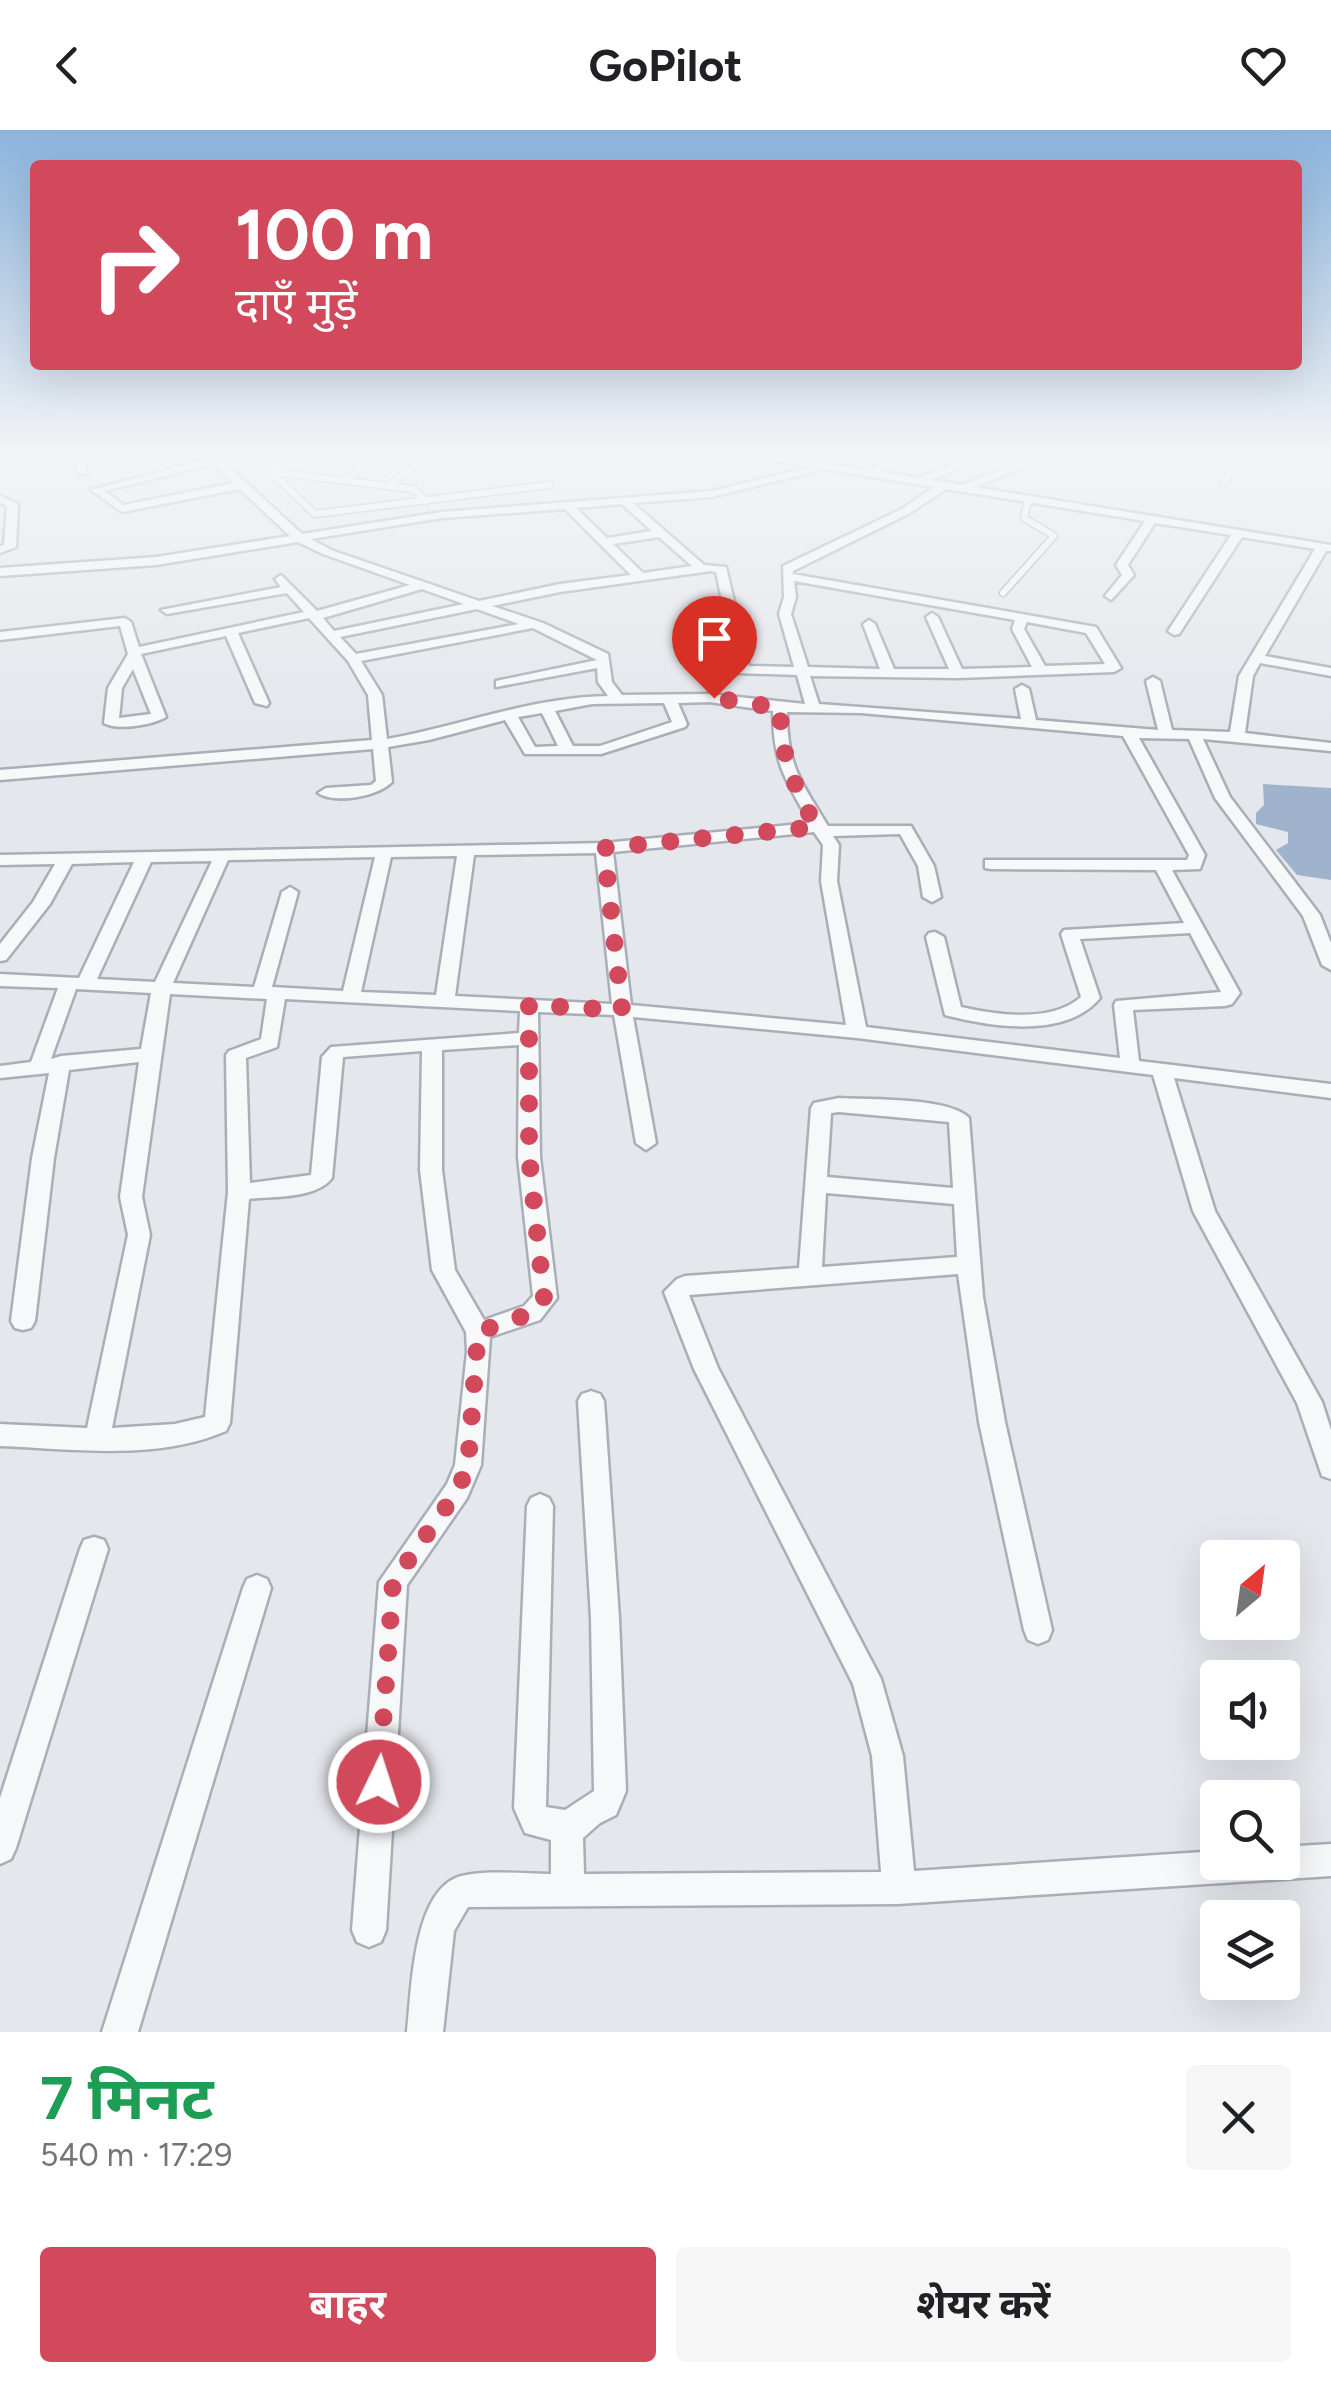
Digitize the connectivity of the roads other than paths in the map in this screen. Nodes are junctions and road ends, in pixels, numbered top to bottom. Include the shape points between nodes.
1 (265, 542) edge
2 (308, 542) edge
3 (603, 542) edge
4 (672, 542) edge
5 (840, 542) edge
6 (1049, 542) edge
7 (1137, 542) edge
8 (1233, 542) edge
9 (1287, 542) edge
10 (1326, 548) edge
11 (700, 567) junction
12 (0, 572) edge
13 (638, 575) junction
14 (787, 576) junction
15 (420, 586) junction
16 (1003, 593) dead end
17 (1111, 596) dead end
18 (475, 604) junction
19 (167, 610) dead end
20 (313, 615) junction
21 (932, 617) dead end
22 (1022, 617) junction
23 (869, 624) dead end
24 (533, 625) junction
25 (230, 631) junction
26 (1174, 631) dead end
27 (332, 635) junction
28 (0, 636) edge
29 (134, 654) junction
30 (1254, 658) junction
31 (352, 659) junction
32 (604, 663) junction
33 (803, 672) junction
34 (1041, 672) junction
35 (1331, 672) edge
36 (889, 674) junction
37 (958, 674) junction
38 (1153, 681) dead end
39 (501, 684) dead end
40 (1022, 689) dead end
41 (616, 698) junction
42 (670, 700) junction
43 (262, 703) dead end
44 (546, 707) junction
45 (780, 708) junction
46 (813, 708) junction
47 (509, 714) junction
48 (1029, 723) junction
49 (1128, 732) junction
50 (1166, 735) junction
51 (1194, 735) junction
52 (1237, 736) junction
53 (381, 744) junction
54 (1331, 747) edge
55 (568, 751) junction
56 (0, 775) edge
57 (326, 793) dead end
58 (818, 829) junction
59 (604, 848) junction
60 (384, 852) junction
61 (466, 852) junction
62 (146, 856) junction
63 (222, 856) junction
64 (67, 857) junction
65 (0, 860) edge
66 (991, 864) dead end
67 (1162, 866) junction
68 (290, 892) dead end
69 (932, 897) dead end
70 (1311, 915) junction
71 (1331, 916) edge
72 (1192, 928) junction
73 (936, 938) dead end
74 (0, 956) edge
75 (1331, 965) edge
76 (0, 980) edge
77 (77, 984) junction
78 (162, 988) junction
79 (269, 993) junction
80 (351, 996) junction
81 (444, 1000) junction
82 (529, 1005) junction
83 (622, 1010) junction
84 (857, 1032) junction
85 (529, 1038) junction
86 (432, 1044) junction
87 (150, 1054) junction
88 (51, 1063) junction
89 (1130, 1064) junction
90 (1161, 1068) junction
91 (0, 1072) edge
92 (1331, 1092) edge
93 (646, 1143) dead end
94 (814, 1184) junction
95 (239, 1192) junction
96 (965, 1196) junction
97 (970, 1266) junction
98 (810, 1277) junction
99 (24, 1321) dead end
100 (478, 1332) junction
101 (590, 1402) dead end
102 (0, 1434) edge
103 (96, 1439) junction
104 (1331, 1468) edge
105 (540, 1506) dead end
106 (94, 1550) dead end
107 (258, 1588) dead end
108 (1038, 1630) dead end
109 (569, 1826) junction
110 (0, 1848) edge
111 (1331, 1860) edge
112 (898, 1888) junction
113 (569, 1892) junction
114 (369, 1930) dead end
115 (120, 2032) edge
116 (425, 2032) edge

1 - 12 street via 156,561
2 - 15 street
3 - 13 street
4 - 11 street
5 - 14 street via 792,565
6 - 16 lane
7 - 17 street via 1122,565 1128,576
8 - 26 street
9 - 10 street
10 - 30 street
11 - 13 street
11 - 33 street via 722,570 740,668
13 - 18 street
14 - 22 street
14 - 33 street via 785,614
15 - 18 street
15 - 20 street
18 - 24 street
18 - 27 street
19 - 20 street via 285,584
20 - 25 street
20 - 27 street
21 - 37 street
22 - 34 street via 1018,630
22 - 34 street via 1092,631 1114,668
23 - 36 street
24 - 31 street
24 - 32 street
25 - 29 street
25 - 43 street
27 - 31 street
28 - 29 street via 126,622
29 - 29 street via 159,716 112,724 114,688
30 - 35 street
30 - 52 street via 1243,684
31 - 53 street via 375,695
32 - 39 street
32 - 41 street via 604,682
33 - 36 street
33 - 46 street
34 - 37 street
36 - 37 street
38 - 50 street
40 - 48 street
41 - 42 street
41 - 44 street
42 - 45 street
42 - 55 street via 678,726 600,750
44 - 47 street
44 - 55 street
45 - 46 street
45 - 58 street via 780,747
46 - 48 street
47 - 53 street
47 - 55 street via 528,750
48 - 49 street
49 - 50 street
49 - 67 street via 1197,856 1194,865
50 - 51 street
51 - 52 street
51 - 70 street via 1224,798
52 - 54 street
53 - 56 street
53 - 57 street via 382,786
58 - 59 street
58 - 69 street via 905,828 926,866
58 - 84 street via 833,855 829,880
59 - 61 street
59 - 83 street
60 - 61 street
60 - 63 street
60 - 80 street
61 - 81 street
62 - 63 street
62 - 64 street
62 - 77 street
63 - 78 street
64 - 65 street
64 - 74 street
66 - 67 street
67 - 72 street
68 - 79 street
70 - 71 street
70 - 75 street
72 - 73 street via 1070,934 1091,998 1050,1019 952,1011
72 - 89 street via 1231,994 1225,1000 1123,1004
76 - 77 street
77 - 78 street
77 - 88 street
78 - 79 street
78 - 87 street
79 - 80 street
79 - 95 street via 270,1043 236,1055
80 - 81 street
81 - 82 street
82 - 83 street
82 - 85 street
83 - 84 street
83 - 93 street
84 - 89 street
85 - 86 street
85 - 100 street via 529,1156 544,1298 532,1313
86 - 95 street via 334,1054 321,1178
86 - 100 street via 431,1170 444,1270
87 - 88 street
87 - 103 street via 131,1197 139,1236
88 - 91 street
88 - 99 street
89 - 90 street
90 - 92 street
90 - 104 street via 1204,1211 1310,1402
94 - 96 street
94 - 96 street via 821,1108 944,1112 959,1118
94 - 98 street
95 - 103 street via 221,1416 201,1431
96 - 97 street
97 - 98 street
97 - 108 street via 992,1422
98 - 112 street via 685,1285 676,1295 706,1370 884,1726
100 - 114 street via 468,1465 458,1490 393,1582
101 - 109 street via 610,1790 605,1804
102 - 103 street
105 - 109 street via 531,1816
106 - 110 street
107 - 115 street
109 - 113 street
111 - 112 street
112 - 113 street
113 - 116 street via 464,1891 446,1901

